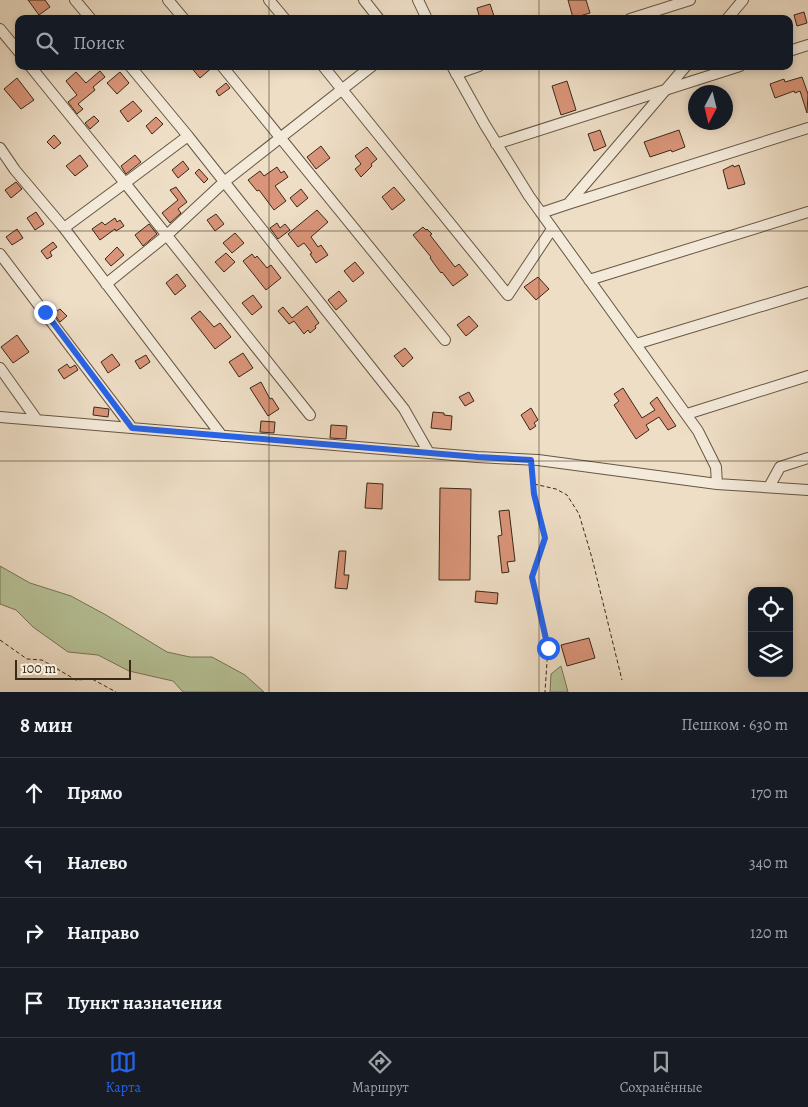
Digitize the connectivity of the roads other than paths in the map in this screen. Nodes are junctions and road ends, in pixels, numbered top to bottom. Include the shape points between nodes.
1 (75, 0) edge
2 (168, 0) edge
3 (269, 0) edge
4 (364, 0) edge
5 (418, 0) edge
6 (690, 0) edge
7 (743, 0) edge
8 (88, 15) edge
9 (181, 15) edge
10 (281, 15) edge
11 (376, 15) edge
12 (425, 15) edge
13 (643, 15) edge
14 (730, 15) edge
15 (0, 29) edge
16 (808, 45) edge
17 (15, 47) edge
18 (793, 50) edge
19 (33, 70) edge
20 (133, 70) edge
21 (225, 70) edge
22 (326, 70) edge
23 (367, 70) edge
24 (454, 70) edge
25 (683, 70) edge
26 (728, 70) edge
27 (342, 90) junction
28 (666, 90) junction
29 (808, 128) edge
30 (188, 136) junction
31 (280, 138) junction
32 (496, 144) junction
33 (0, 148) edge
34 (224, 182) junction
35 (125, 183) junction
36 (568, 204) junction
37 (808, 212) edge
38 (540, 213) junction
39 (64, 228) junction
40 (552, 229) junction
41 (167, 235) junction
42 (0, 254) edge
43 (589, 280) junction
44 (106, 284) junction
45 (808, 292) edge
46 (445, 340) dead end
47 (636, 344) junction
48 (0, 368) edge
49 (808, 376) edge
50 (687, 414) junction
51 (310, 415) dead end
52 (0, 417) edge
53 (37, 420) junction
54 (132, 428) junction
55 (222, 436) junction
56 (429, 453) junction
57 (808, 458) edge
58 (717, 484) junction
59 (769, 488) junction
60 (808, 490) edge

1 - 8 street
2 - 9 street
3 - 10 street
4 - 11 street
5 - 12 street
6 - 13 street
7 - 14 street
15 - 17 street
16 - 18 street
19 - 35 street
20 - 30 street
21 - 31 street
22 - 27 street
23 - 27 street
24 - 32 street
25 - 28 street
26 - 28 street
27 - 31 street
27 - 40 street via 508,295
28 - 32 street
28 - 36 street
29 - 36 street
30 - 34 street
30 - 35 street
31 - 34 street
31 - 46 street
32 - 38 street
33 - 39 street
34 - 41 street
34 - 56 street via 404,409
35 - 39 street
35 - 41 street
36 - 38 street
37 - 43 street
38 - 40 street
39 - 44 street
40 - 43 street
41 - 44 street
41 - 51 street
42 - 54 street
43 - 47 street
44 - 55 street
45 - 47 street
47 - 50 street
48 - 53 street
49 - 50 street
50 - 58 street via 716,467
52 - 53 street
53 - 54 street
54 - 55 street
55 - 56 street
56 - 58 street via 531,460
57 - 59 street via 780,467
58 - 59 street
59 - 60 street

